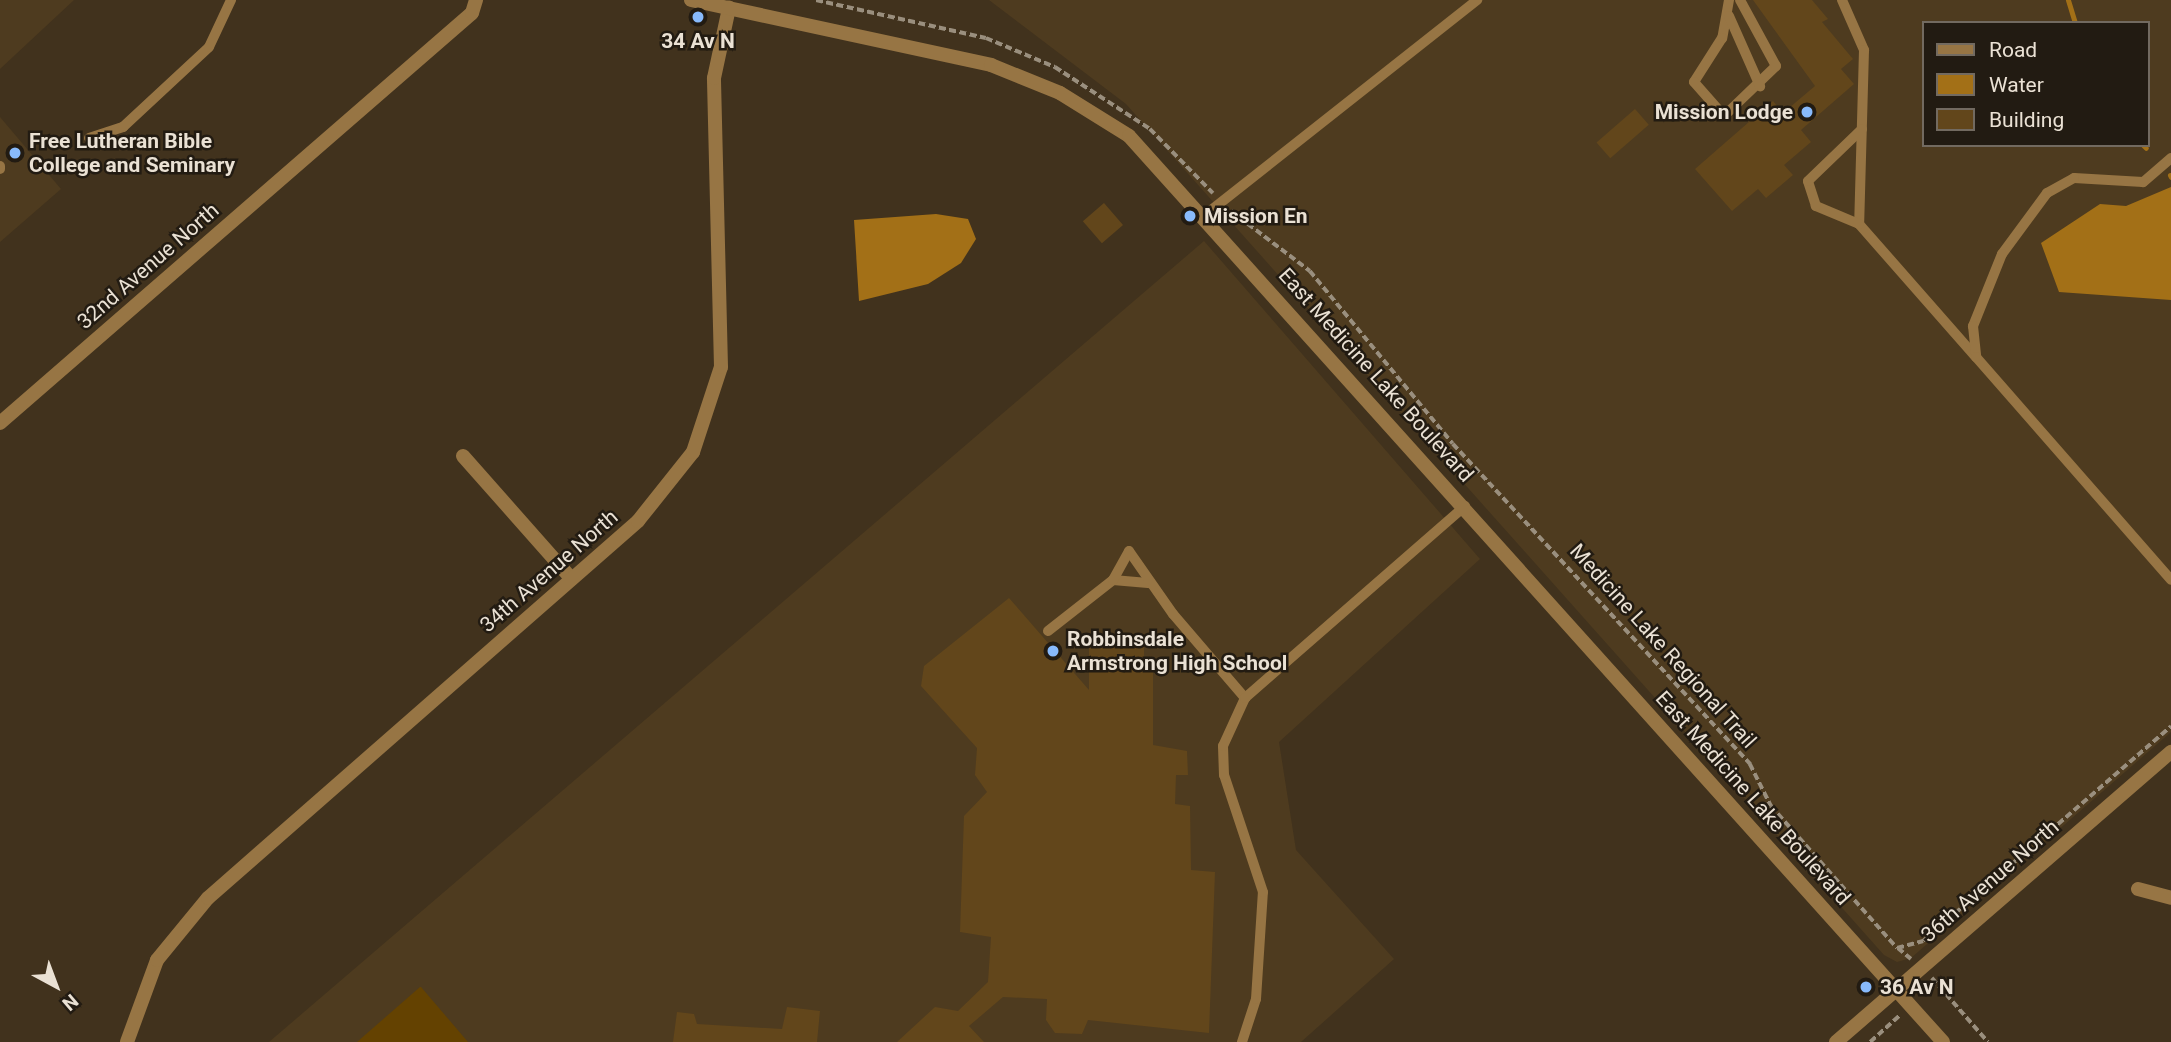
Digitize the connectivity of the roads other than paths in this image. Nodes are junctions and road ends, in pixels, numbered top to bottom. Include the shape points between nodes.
1 (231, 0) edge
2 (476, 0) edge
3 (691, 0) edge
4 (1477, 0) edge
5 (1729, 0) edge
6 (1740, 0) edge
7 (1842, 0) edge
8 (729, 8) junction
9 (1729, 16) junction
10 (1760, 86) junction
11 (1862, 129) junction
12 (89, 138) dead end
13 (2171, 158) edge
14 (1205, 215) junction
15 (1859, 224) junction
16 (1976, 358) junction
17 (0, 423) edge
18 (463, 456) dead end
19 (1465, 506) junction
20 (572, 579) junction
21 (1113, 580) junction
22 (2171, 580) edge
23 (1151, 583) junction
24 (1048, 631) dead end
25 (1245, 698) junction
26 (2171, 752) edge
27 (2138, 889) dead end
28 (2171, 898) edge
29 (1896, 990) junction
30 (127, 1042) edge
31 (1242, 1042) edge
32 (1836, 1042) edge
33 (1943, 1042) edge

1 - 12 lane via 209,47 123,127
2 - 17 street, 32nd Avenue North via 472,13
3 - 8 street, East Medicine Lake Boulevard
4 - 14 lane
5 - 9 lane
6 - 10 lane via 1774,56 1772,75
7 - 11 lane via 1864,50
8 - 14 street, East Medicine Lake Boulevard via 1026,76 1129,136
8 - 20 street, 34th Avenue North via 714,78 722,320 721,367 710,411 668,489
9 - 10 lane
9 - 10 lane via 1694,82 1724,116
11 - 15 lane
11 - 15 lane via 1808,181 1816,206
13 - 16 lane via 2143,182 2074,178 2047,193 2002,254 1972,327
14 - 19 street, East Medicine Lake Boulevard
15 - 16 lane
16 - 22 lane
18 - 20 street
19 - 25 lane
19 - 29 street, East Medicine Lake Boulevard
20 - 30 street, 34th Avenue North via 208,898 158,960
21 - 23 lane
21 - 23 lane via 1129,551
21 - 24 lane
23 - 25 lane
25 - 31 lane via 1223,746 1224,775 1263,892 1256,999
26 - 29 street, 36th Avenue North
27 - 28 street
29 - 32 street, 36th Avenue North
29 - 33 street, East Medicine Lake Boulevard

